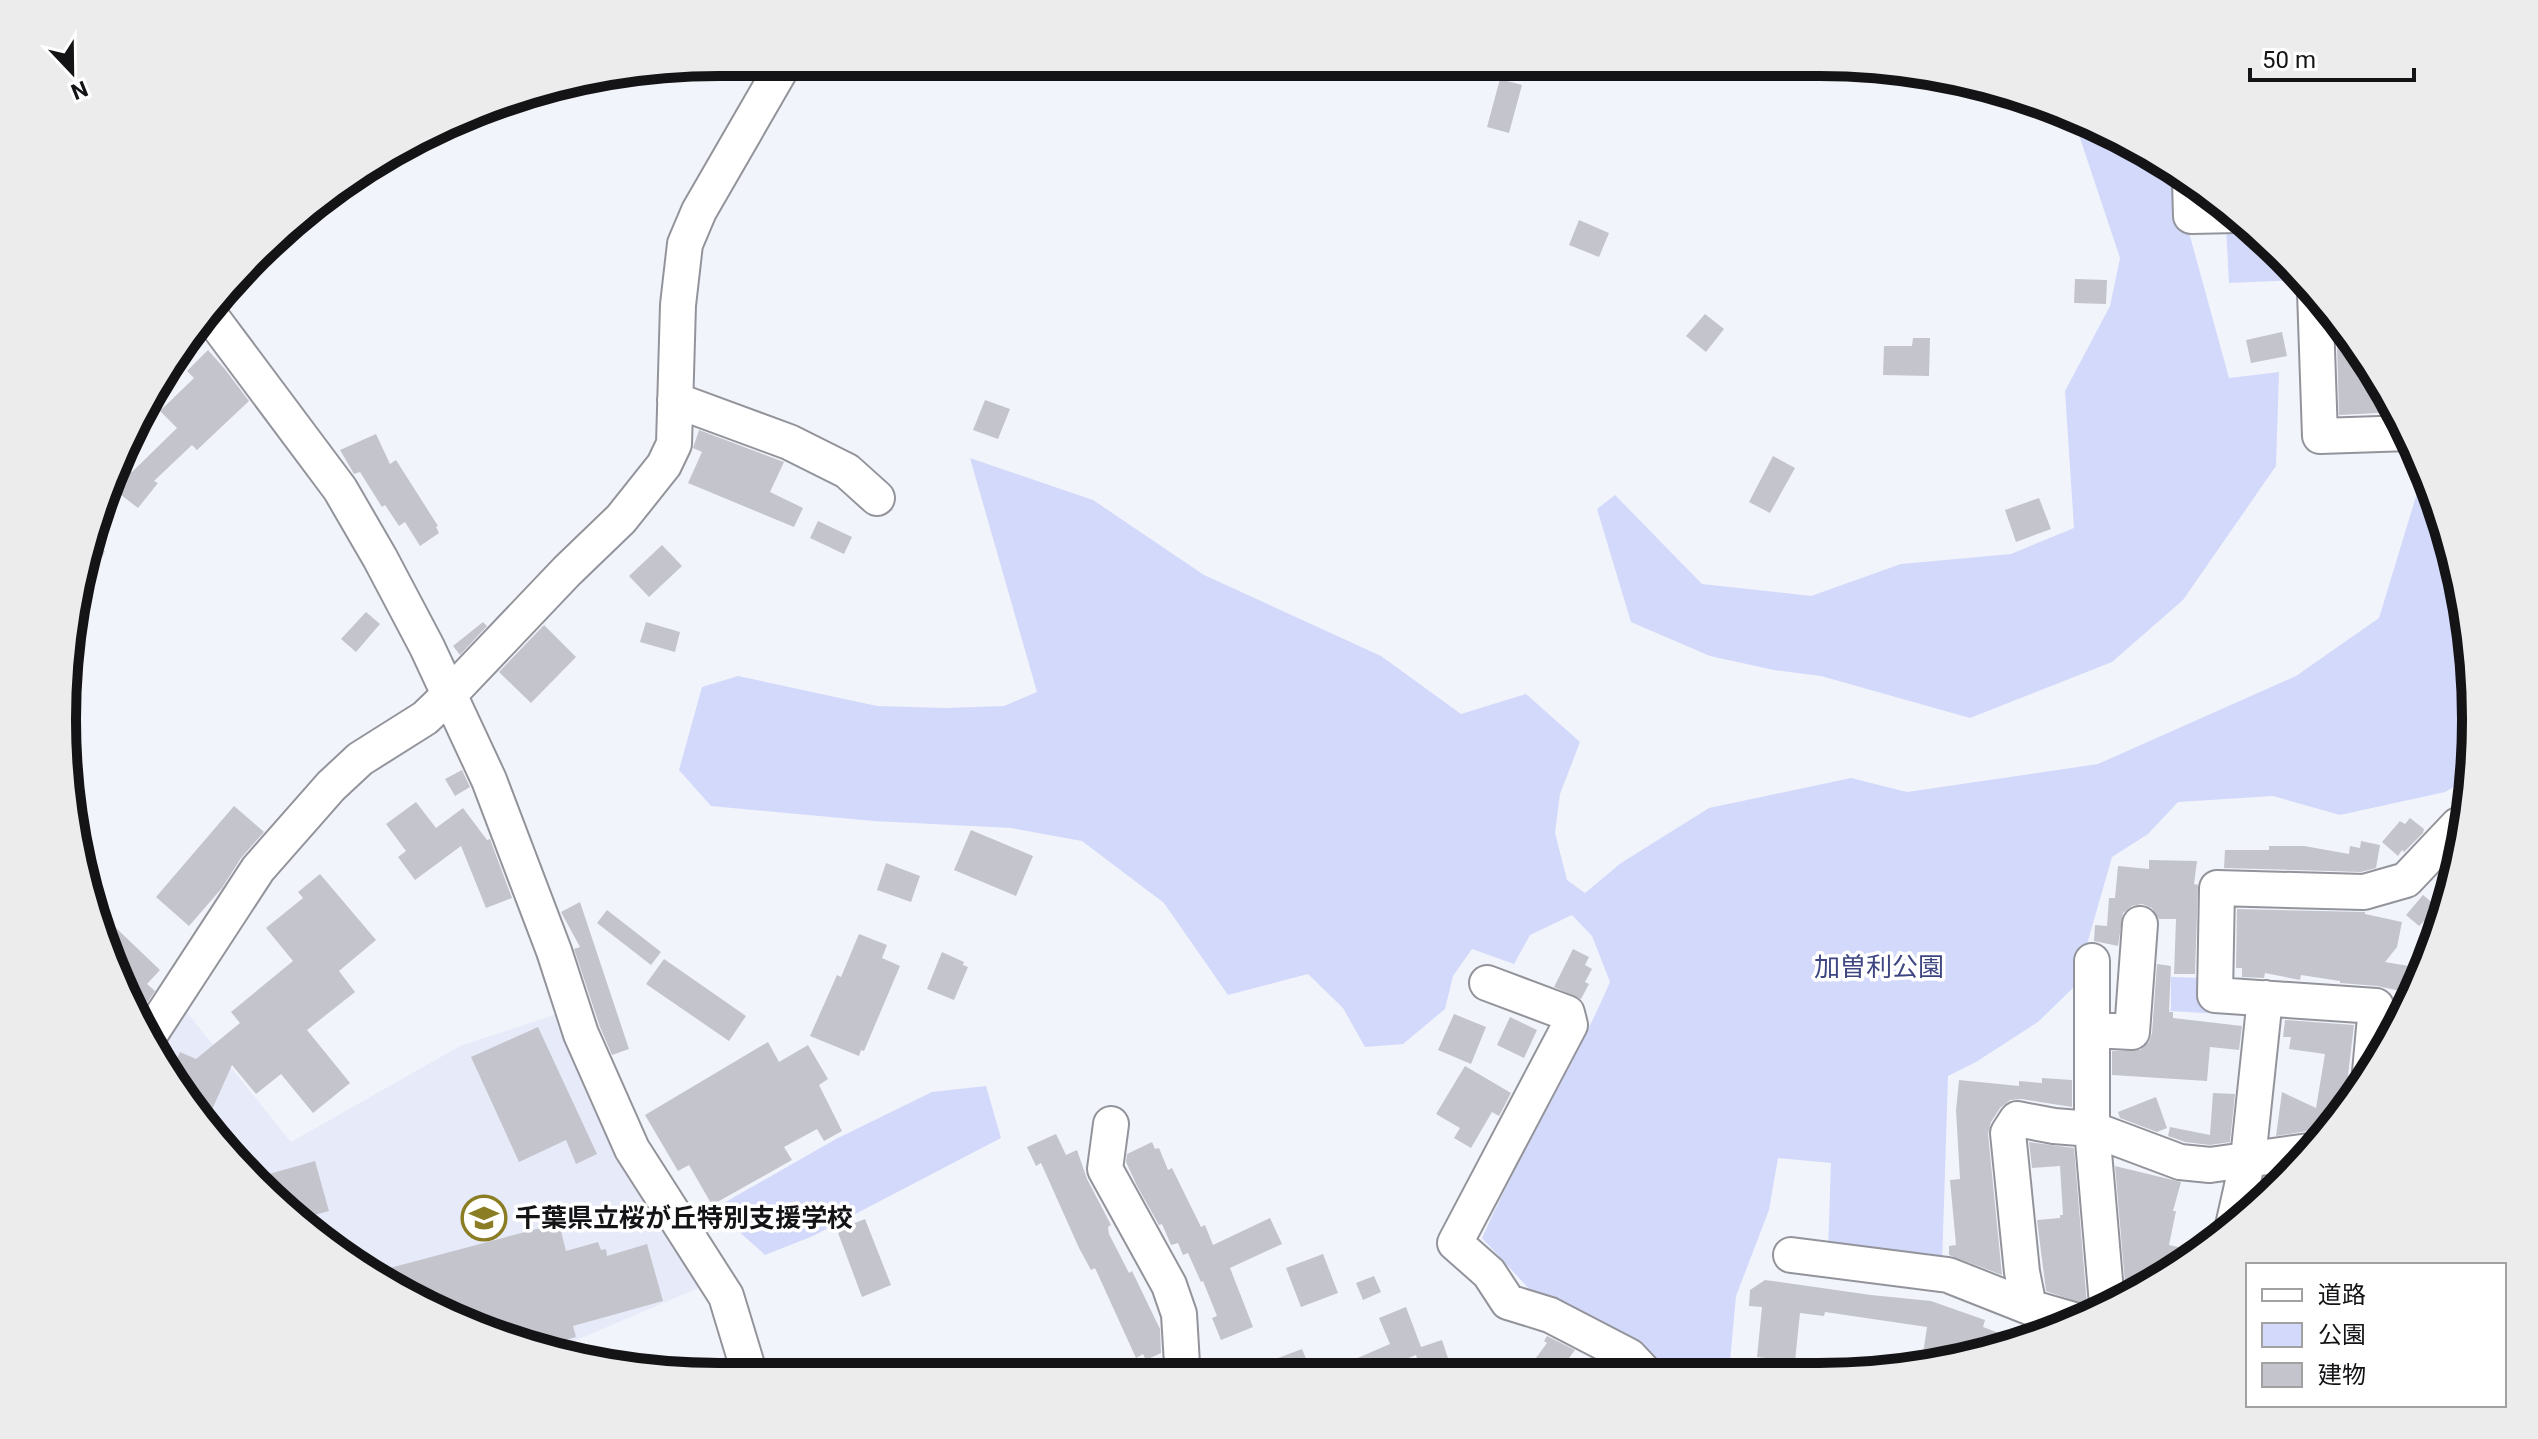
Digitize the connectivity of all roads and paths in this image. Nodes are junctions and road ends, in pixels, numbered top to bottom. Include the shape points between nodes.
1 (777, 76) edge
2 (2190, 195) edge
3 (2218, 215) edge
4 (2322, 319) edge
5 (215, 321) edge
6 (675, 400) junction
7 (2395, 433) edge
8 (877, 498) dead end
9 (449, 695) junction
10 (2452, 831) edge
11 (2140, 924) dead end
12 (2092, 961) dead end
13 (1487, 983) dead end
14 (2265, 998) junction
15 (155, 1027) edge
16 (2092, 1030) junction
17 (2372, 1047) edge
18 (1111, 1124) dead end
19 (2092, 1129) junction
20 (2294, 1153) edge
21 (2248, 1159) junction
22 (2237, 1208) edge
23 (1791, 1255) dead end
24 (2106, 1295) edge
25 (2029, 1307) junction
26 (2060, 1316) edge
27 (746, 1363) edge
28 (1182, 1363) edge
29 (1636, 1363) edge

1 - 6 street via 685,244
2 - 3 street via 2191,216
4 - 7 street via 2320,436
5 - 9 street via 340,489
6 - 8 street via 789,442 847,471
6 - 9 street via 674,444 664,465 621,519
9 - 15 street via 331,786 258,869
9 - 27 street via 489,780 581,1034 632,1149 726,1296
10 - 14 street via 2406,880 2364,892 2217,888 2215,995
11 - 16 street via 2132,1032
12 - 16 street
13 - 29 street via 1567,1013 1570,1025 1455,1243 1489,1273 1508,1302 1550,1315
14 - 17 street via 2376,1006
14 - 21 street
16 - 19 street
18 - 28 street via 1105,1169 1169,1285 1179,1314
19 - 21 street via 2180,1162 2210,1165
19 - 24 street
19 - 25 street via 2017,1119 2008,1133
20 - 21 street
21 - 22 street
23 - 25 street via 1948,1275
25 - 26 street

